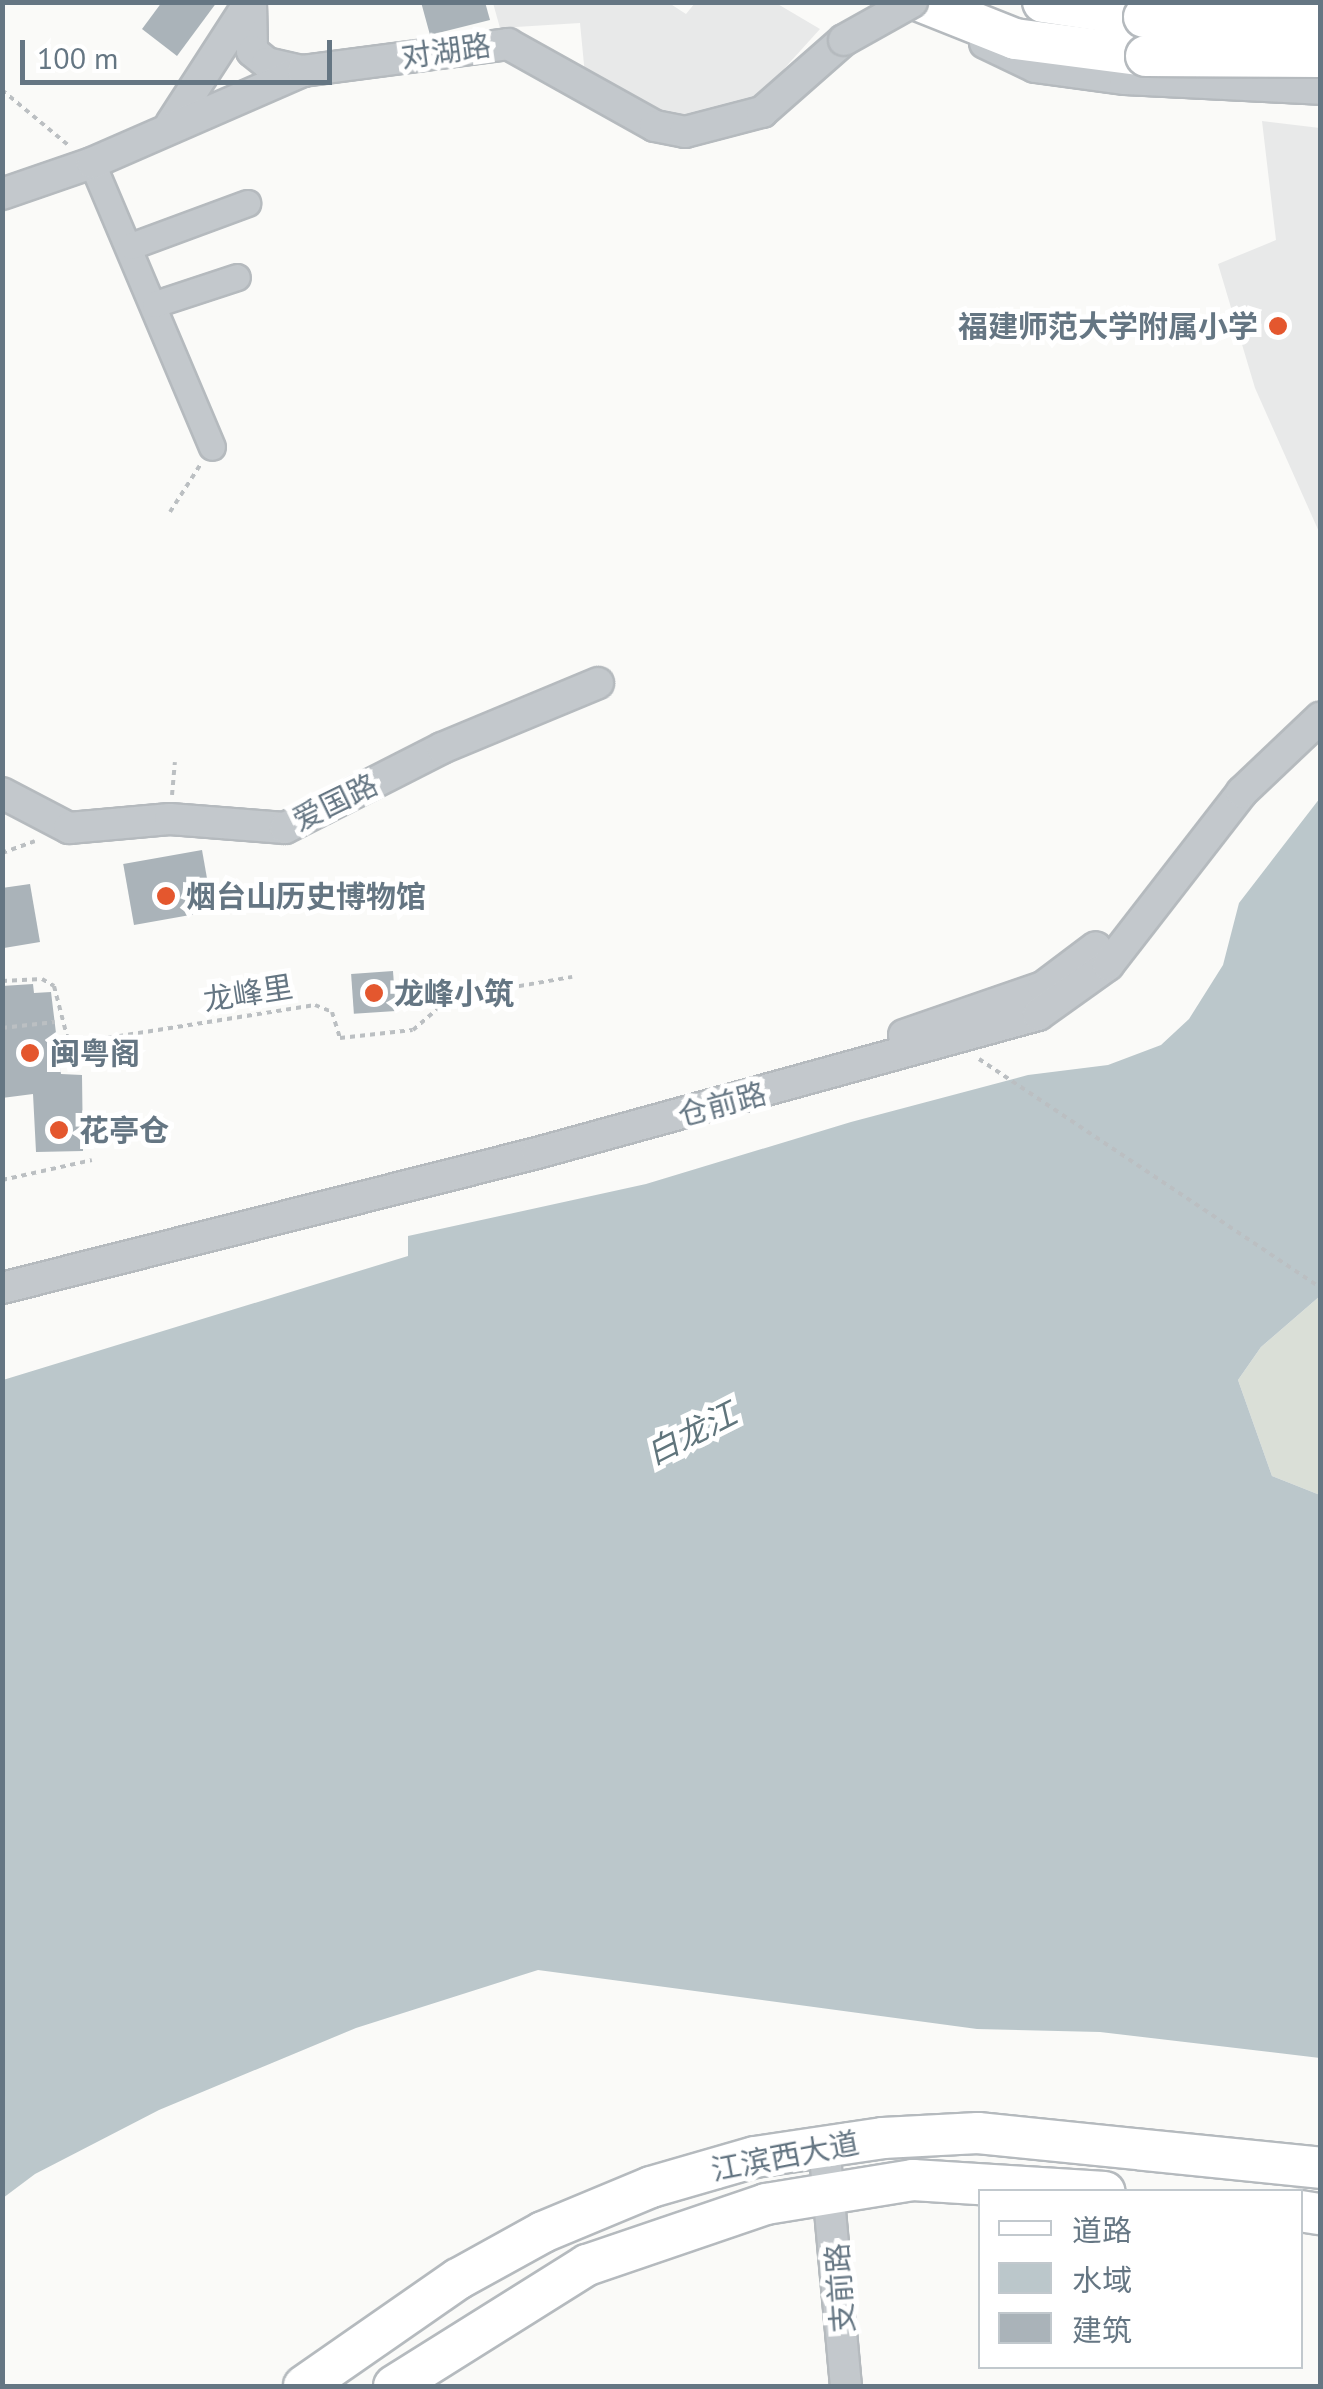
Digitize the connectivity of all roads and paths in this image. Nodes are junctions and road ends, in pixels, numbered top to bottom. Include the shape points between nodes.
1 (250, 2) edge
2 (1043, 2) edge
3 (1291, 2) edge
4 (919, 4) edge
5 (1320, 20) edge
6 (1145, 35) junction
7 (1320, 35) edge
8 (1320, 57) edge
9 (303, 71) junction
10 (1306, 88) edge
11 (2, 90) edge
12 (171, 124) junction
13 (92, 163) junction
14 (2, 194) edge
15 (247, 202) dead end
16 (130, 246) junction
17 (236, 277) dead end
18 (155, 304) junction
19 (212, 447) joint
20 (170, 512) dead end
21 (598, 683) dead end
22 (1320, 697) edge
23 (1320, 718) edge
24 (175, 762) dead end
25 (2, 793) edge
26 (170, 820) junction
27 (55, 823) junction
28 (2, 853) edge
29 (572, 976) dead end
30 (2, 981) edge
31 (55, 1022) dead end
32 (2, 1028) edge
33 (955, 1042) junction
34 (92, 1160) dead end
35 (2, 1180) edge
36 (2, 1274) edge
37 (1320, 1287) edge
38 (2, 1288) edge
39 (824, 2144) junction
40 (1320, 2168) edge
41 (1064, 2189) edge
42 (831, 2190) junction
43 (304, 2386) edge
44 (394, 2386) edge
45 (846, 2386) edge

1 - 9 street via 252,51 268,63
1 - 12 street
2 - 6 main road
3 - 10 street
4 - 6 main road via 1015,39
4 - 9 street, 对湖路, bridge via 844,40 762,112 686,132 655,126 508,44
4 - 10 street via 1035,67 1125,79
5 - 6 main road, bridge
6 - 7 main road
6 - 8 main road, bridge
9 - 12 street, 对湖路
11 - 13 path
12 - 13 street, 对湖路
13 - 14 street, 对湖路
13 - 16 street
15 - 16 street
16 - 18 street
17 - 18 street
18 - 19 street
19 - 20 path
21 - 26 street, 爱国路 via 442,748 285,828
22 - 36 street, 仓前路 via 1270,734 1217,789 1110,933 1076,968 1005,1004 532,1139
23 - 33 street, 仓前路 via 1242,792 1094,978 1038,1015
24 - 26 path
25 - 27 street, 爱国路
26 - 27 street, 爱国路 via 80,828
27 - 28 path via 36,840
29 - 30 path, 龙峰里 via 450,998 413,1030 340,1038 332,1012 314,1005 69,1044 54,986 42,979
31 - 32 path
33 - 37 path
33 - 38 street, 仓前路
34 - 35 path
39 - 40 main road, 江滨西大道 via 1008,2134
39 - 42 street, 支前路
39 - 43 main road, 江滨西大道 via 680,2177 543,2232 458,2280
41 - 42 main road, 江滨西大道 via 946,2180
42 - 44 main road, 江滨西大道 via 680,2228 587,2265
42 - 45 street, 支前路

